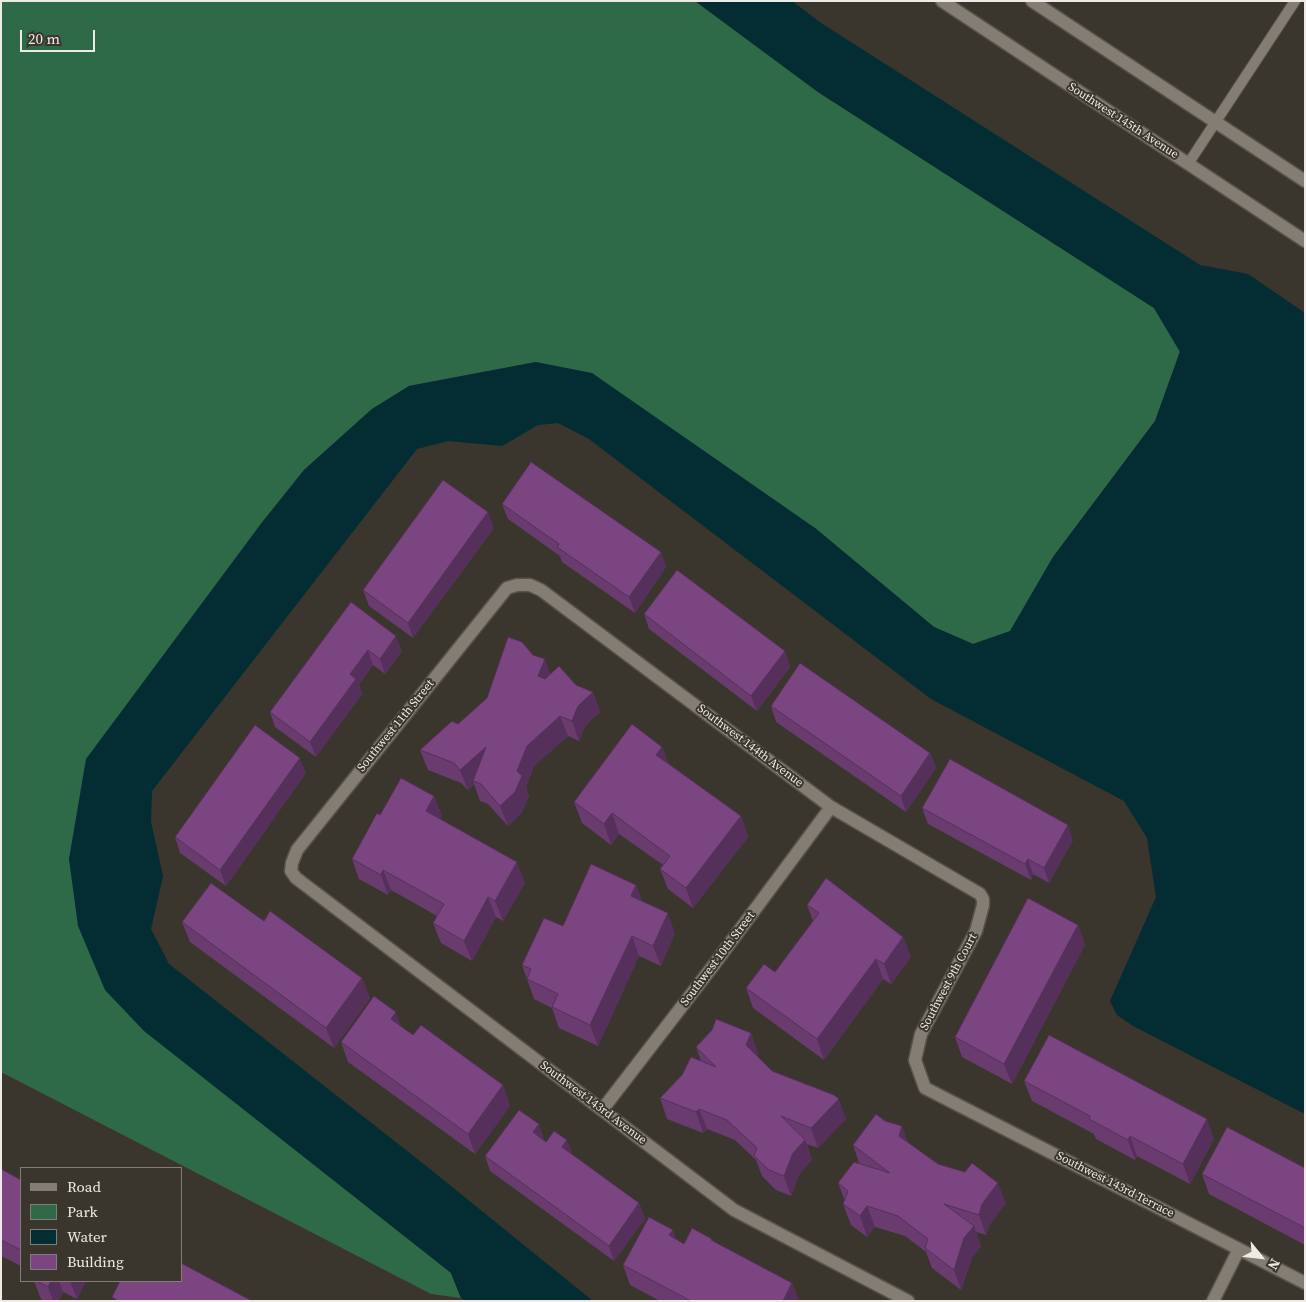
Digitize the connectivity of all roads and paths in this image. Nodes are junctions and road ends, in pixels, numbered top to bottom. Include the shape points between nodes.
1 (942, 1) edge
2 (1032, 1) edge
3 (1295, 1) edge
4 (1216, 122) junction
5 (1188, 164) junction
6 (1305, 181) edge
7 (1305, 242) edge
8 (518, 585) joint
9 (831, 807) junction
10 (296, 878) joint
11 (984, 905) joint
12 (925, 1088) joint
13 (602, 1110) junction
14 (1239, 1249) junction
15 (1305, 1283) edge
16 (908, 1301) edge
17 (1213, 1301) edge

1 - 5 street, Southwest 145th Avenue
2 - 4 street
3 - 4 lane
4 - 5 lane
4 - 6 street
5 - 7 street, Southwest 145th Avenue
8 - 9 street, Southwest 144th Avenue via 530,585 541,590
8 - 10 street, Southwest 11th Street via 507,588 500,596 297,850 291,871
9 - 11 street, Southwest 144th Avenue via 970,887 980,894
9 - 13 street, Southwest 10th Street
10 - 13 street, Southwest 143rd Avenue
11 - 12 street, Southwest 9th Court via 976,931 921,1034 915,1060
12 - 14 street, Southwest 143rd Terrace
13 - 16 street, Southwest 143rd Avenue via 734,1210
14 - 15 street, Southwest 143rd Terrace
14 - 17 street

